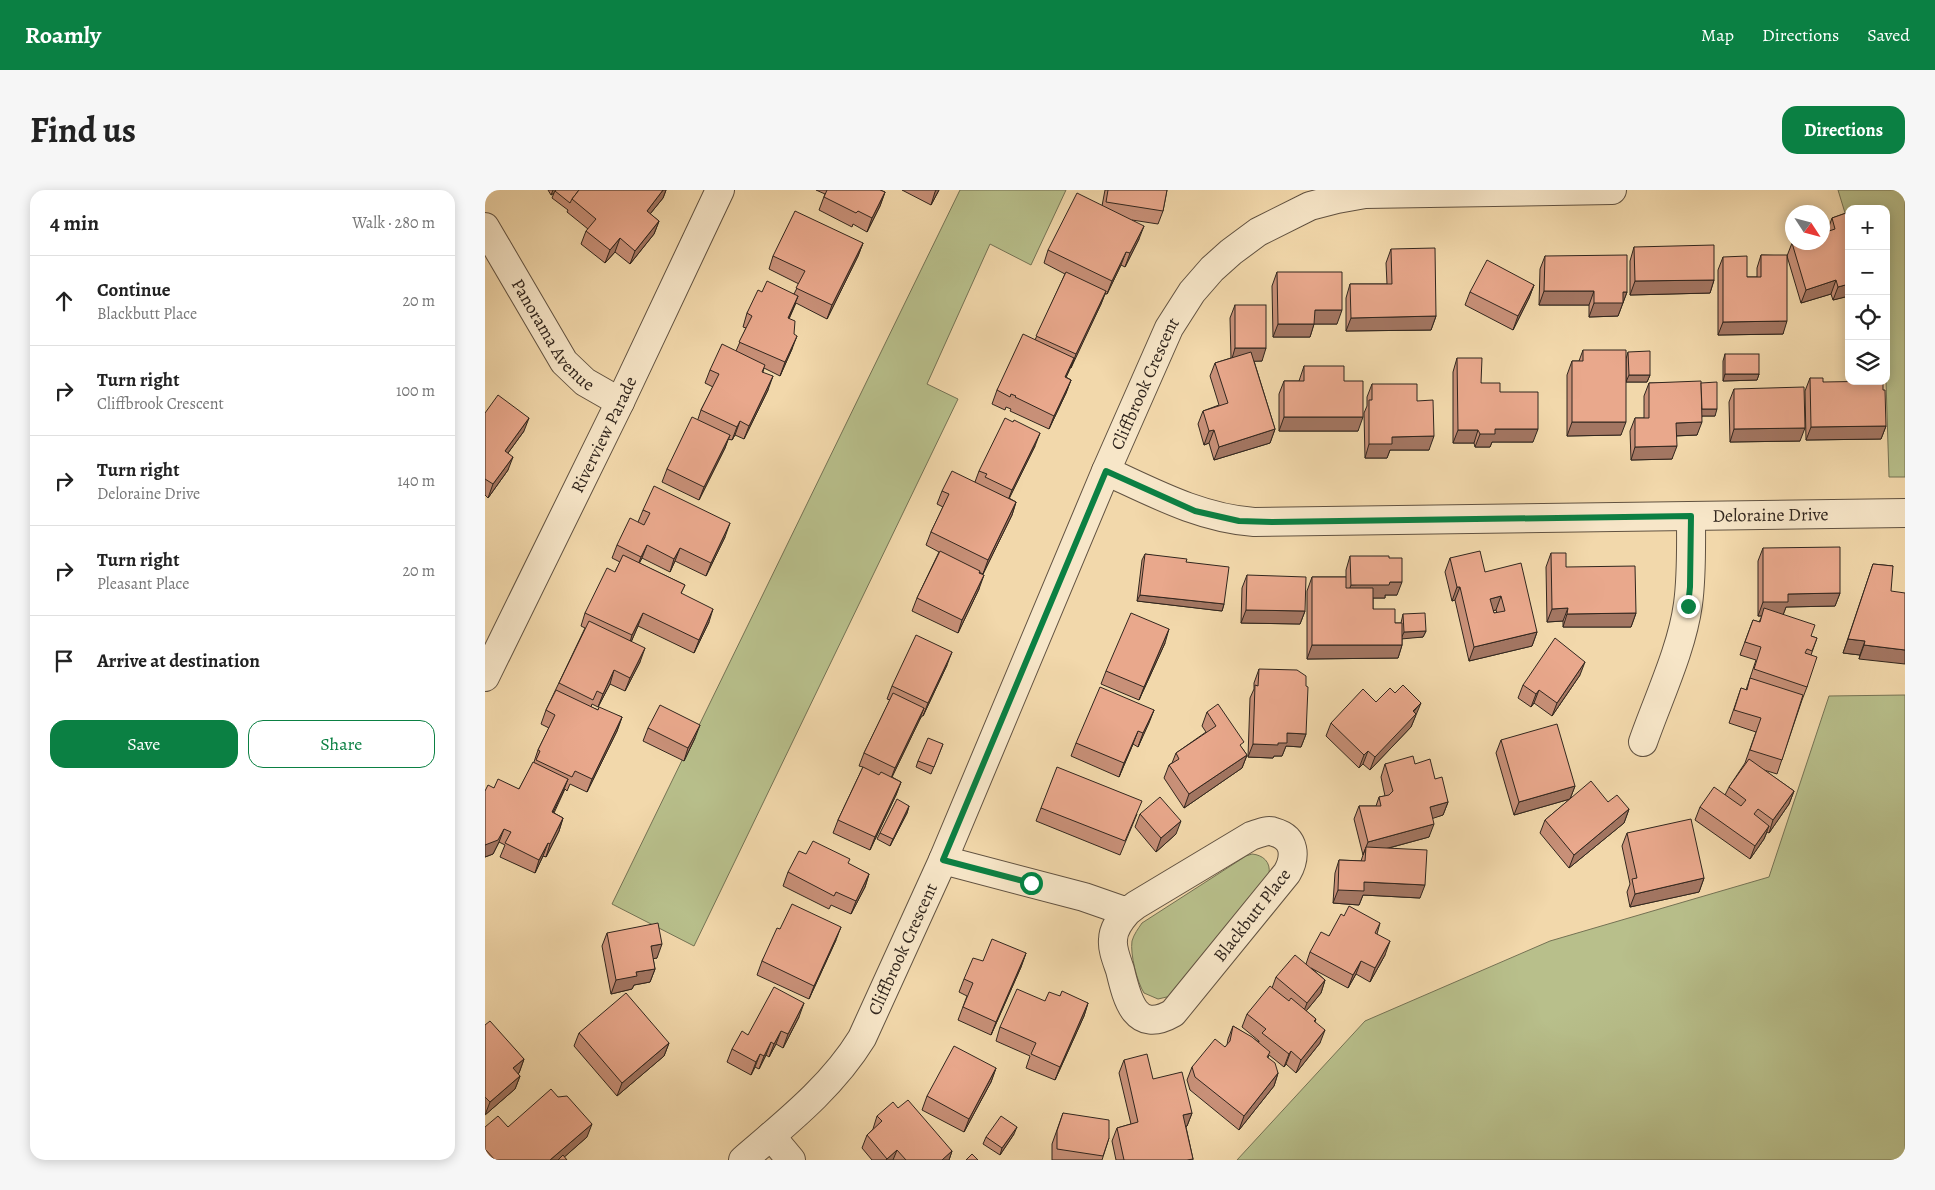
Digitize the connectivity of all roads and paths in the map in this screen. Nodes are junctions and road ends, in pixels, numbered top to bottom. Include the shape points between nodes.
1 (720, 190) edge
2 (1611, 190) edge
3 (485, 227) edge
4 (620, 402) junction
5 (1106, 471) junction
6 (1905, 512) edge
7 (1691, 516) junction
8 (485, 677) edge
9 (1643, 742) dead end
10 (943, 860) junction
11 (1127, 912) junction
12 (771, 1136) junction
13 (743, 1160) edge
14 (791, 1160) edge

1 - 4 street, Riverview Parade
2 - 5 street, Cliffbrook Crescent via 1365,194 1310,206 1258,232 1212,270 1192,292 1169,328
3 - 4 street, Panorama Avenue via 564,362 585,382
4 - 8 street, Riverview Parade
5 - 7 street, Deloraine Drive via 1195,511 1239,521
5 - 10 street, Cliffbrook Crescent
6 - 7 street, Deloraine Drive
7 - 9 street via 1690,587 1686,615
10 - 11 street via 1084,896
10 - 12 street, Cliffbrook Crescent via 858,1046 830,1082
11 - 11 street, Blackbutt Place via 1251,836 1274,831 1292,847 1294,854 1287,873 1173,1013 1163,1019 1141,1017 1127,998 1112,941 1116,927
12 - 13 street, Cliffbrook Crescent
12 - 14 street

